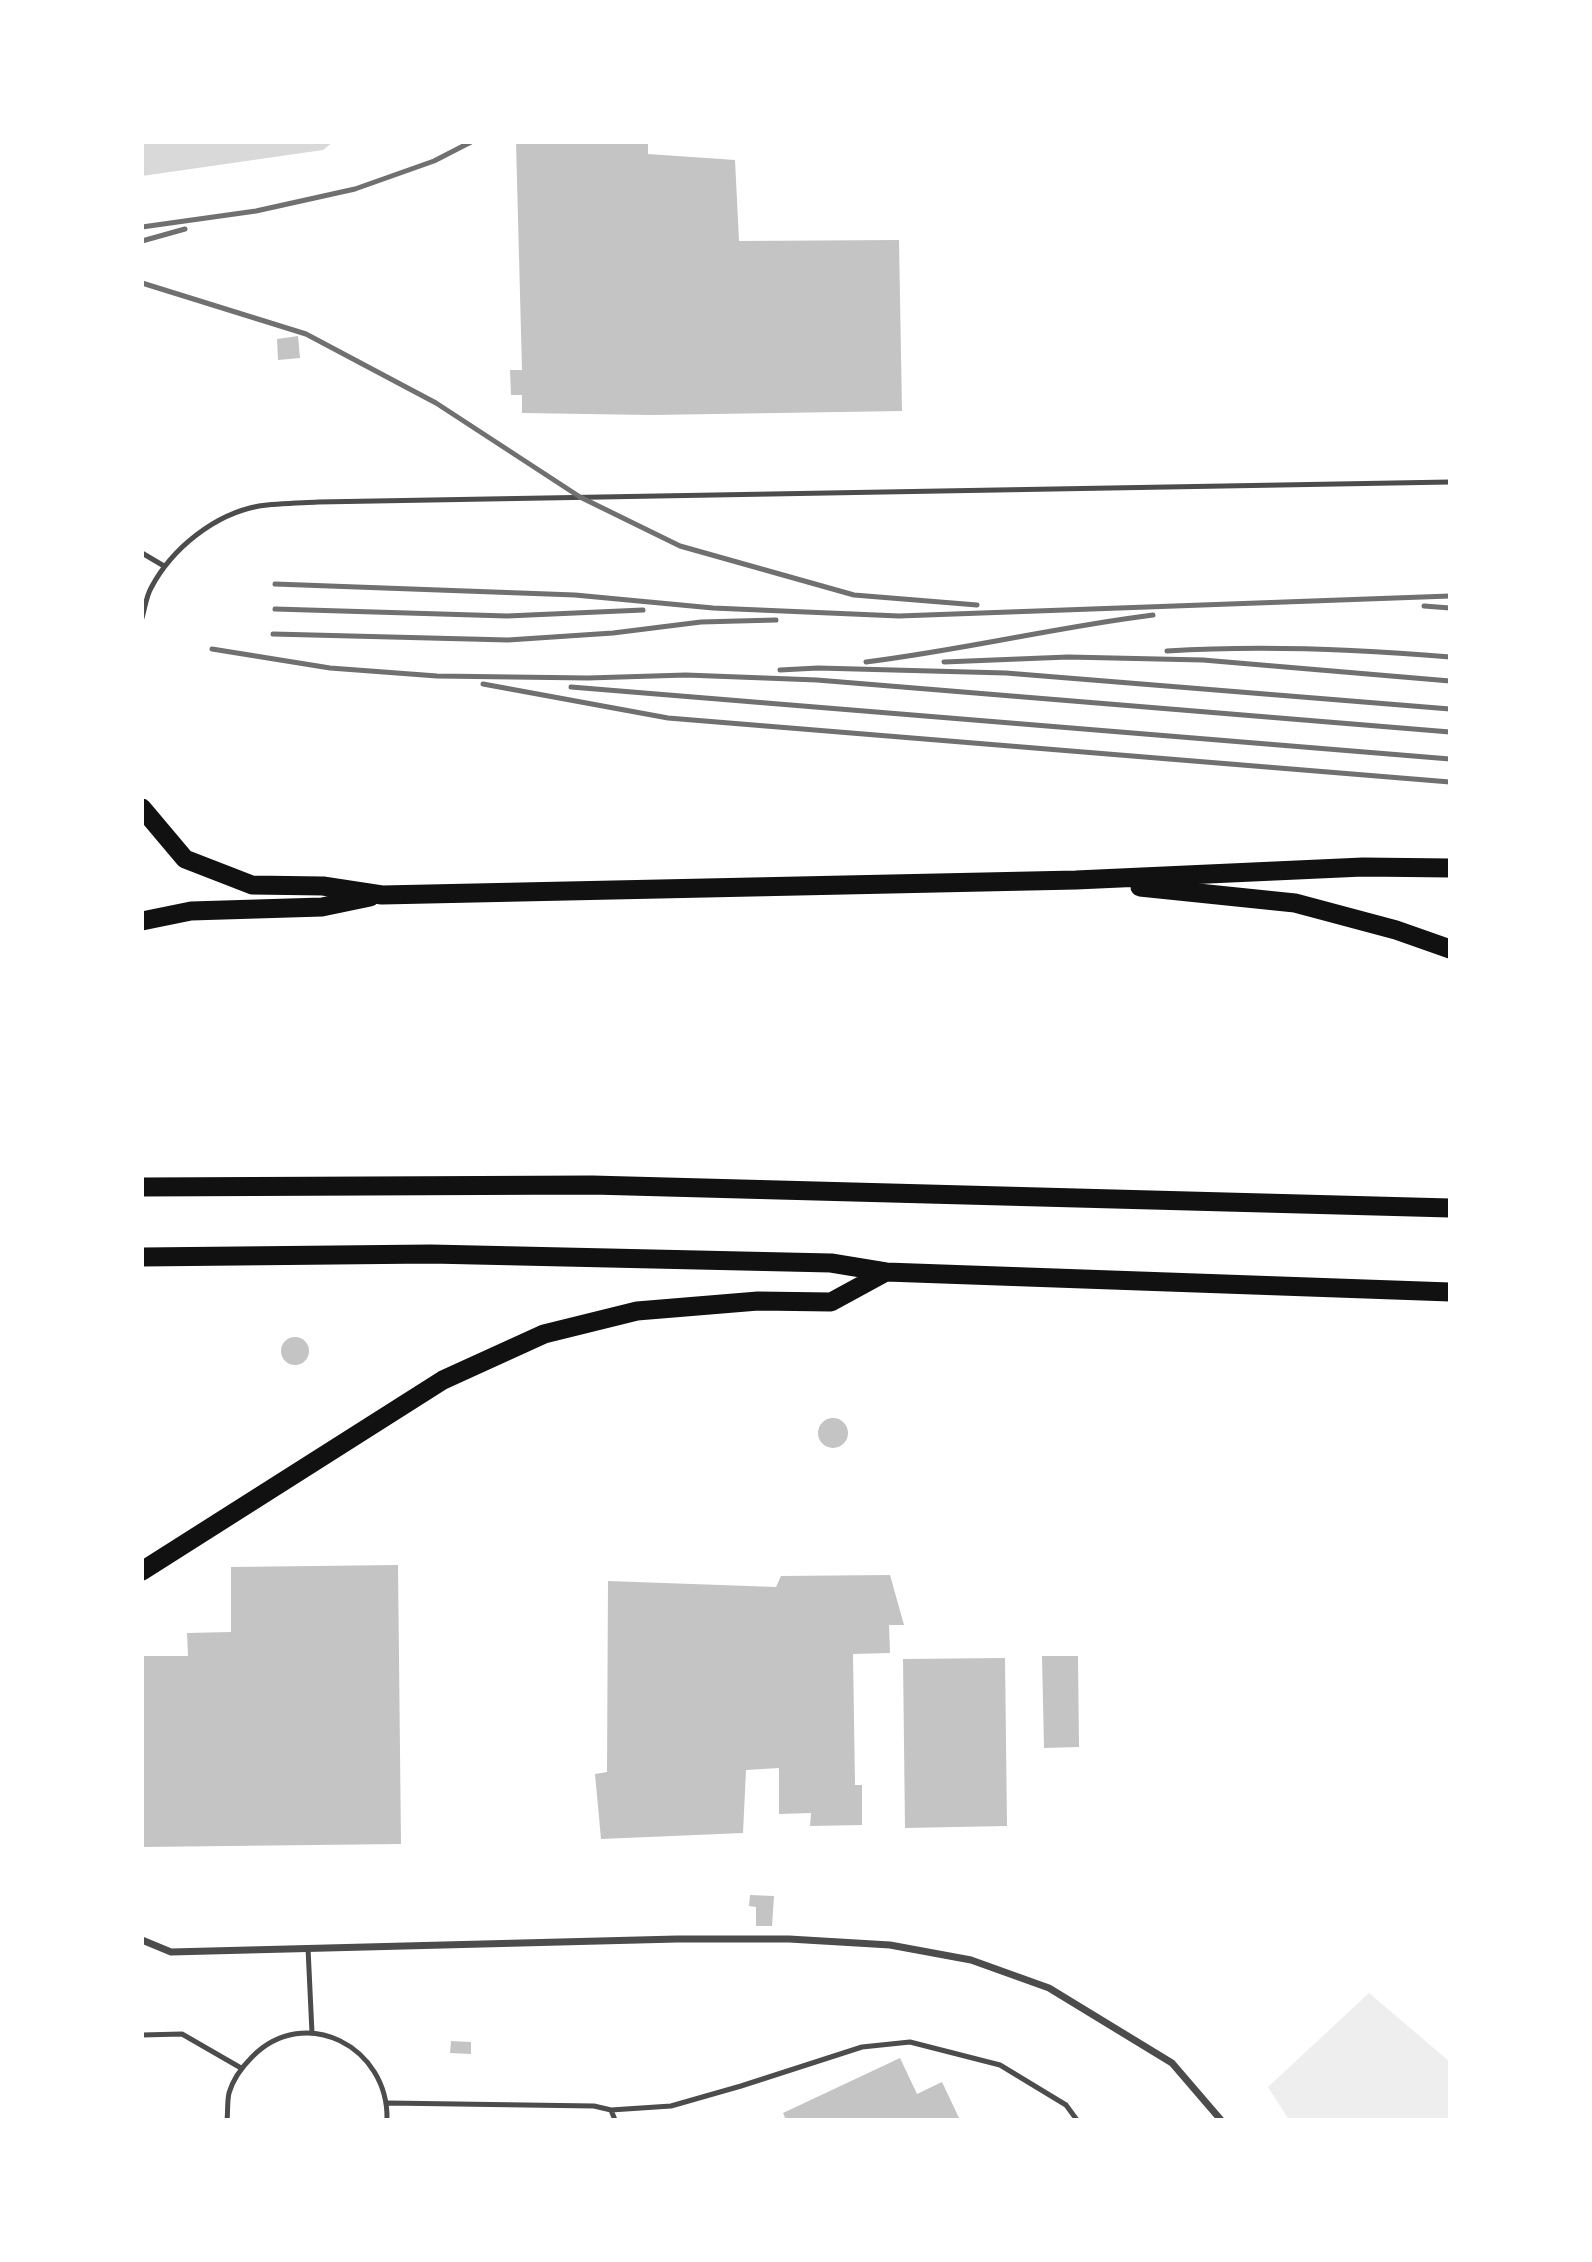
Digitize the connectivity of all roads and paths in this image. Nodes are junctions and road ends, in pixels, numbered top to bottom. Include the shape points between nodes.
1 (1450, 482) edge
2 (142, 553) edge
3 (164, 566) junction
4 (142, 618) edge
5 (142, 808) edge
6 (1450, 868) edge
7 (1076, 880) junction
8 (382, 895) junction
9 (142, 921) edge
10 (1450, 949) edge
11 (142, 1186) edge
12 (1450, 1208) edge
13 (142, 1257) edge
14 (886, 1272) junction
15 (1450, 1292) edge
16 (142, 1571) edge
17 (142, 1940) edge
18 (308, 1948) junction
19 (312, 2034) junction
20 (142, 2035) edge
21 (241, 2068) junction
22 (388, 2103) junction
23 (611, 2110) junction
24 (227, 2120) edge
25 (387, 2120) edge
26 (615, 2120) edge
27 (1077, 2120) edge
28 (1221, 2120) edge

1 - 3 lane via 318,502 236,512 182,546
2 - 3 lane
3 - 4 lane via 150,590
5 - 8 highway via 186,859 252,884 323,886
6 - 7 highway via 1363,867
7 - 8 highway
7 - 10 highway via 1295,903
8 - 9 highway via 322,908 191,911
11 - 12 highway via 592,1185
13 - 14 highway via 431,1254 831,1263
14 - 15 highway
14 - 16 highway via 831,1302 758,1301 637,1311 544,1334 443,1380
17 - 18 street via 171,1952
18 - 19 lane
18 - 28 street via 789,1939 890,1945 971,1960 1049,1988 1172,2063
19 - 21 lane via 286,2036 261,2048
19 - 22 lane via 339,2040 363,2055 379,2077
20 - 21 lane via 182,2035
21 - 24 lane via 229,2092
22 - 23 lane
22 - 25 lane
23 - 26 lane
23 - 27 lane via 671,2106 862,2047 910,2042 1000,2065 1066,2105

